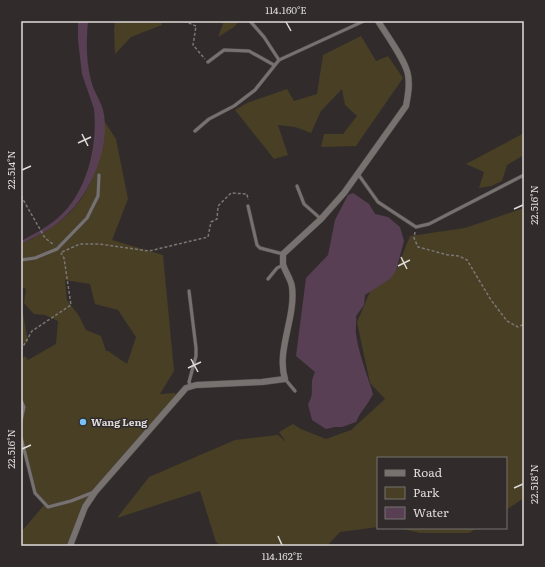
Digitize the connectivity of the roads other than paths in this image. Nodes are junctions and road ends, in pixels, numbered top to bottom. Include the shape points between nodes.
1 (250, 21) edge
2 (364, 21) edge
3 (378, 21) edge
4 (279, 60) junction
5 (208, 62) road end
6 (274, 65) junction
7 (195, 131) dead end
8 (358, 174) junction
9 (99, 175) dead end
10 (524, 175) edge
11 (297, 186) dead end
12 (248, 206) road end
13 (321, 219) junction
14 (284, 254) junction
15 (21, 260) edge
16 (284, 265) junction
17 (268, 279) dead end
18 (189, 291) dead end
19 (285, 379) junction
20 (191, 386) junction
21 (295, 391) dead end
22 (21, 400) edge
23 (21, 421) edge
24 (21, 437) edge
25 (95, 492) junction
26 (70, 546) edge

1 - 4 lane
2 - 4 lane
3 - 8 street via 407,71 409,89 406,106
4 - 6 lane
5 - 6 lane via 224,50 249,51
6 - 7 lane via 255,90 234,106 209,119
8 - 10 lane via 378,202 416,227 429,224
8 - 13 street
9 - 15 lane via 98,196 87,218 57,249 35,258
11 - 13 lane via 304,204
12 - 14 lane via 257,245
13 - 14 street
14 - 16 street
16 - 17 lane via 277,268
16 - 19 street via 292,287 292,313 282,370
18 - 20 lane via 196,348 189,382
19 - 20 street
19 - 21 lane
20 - 25 street via 186,388
22 - 23 lane via 24,407
24 - 25 lane via 35,493 48,507
25 - 26 street via 85,507

